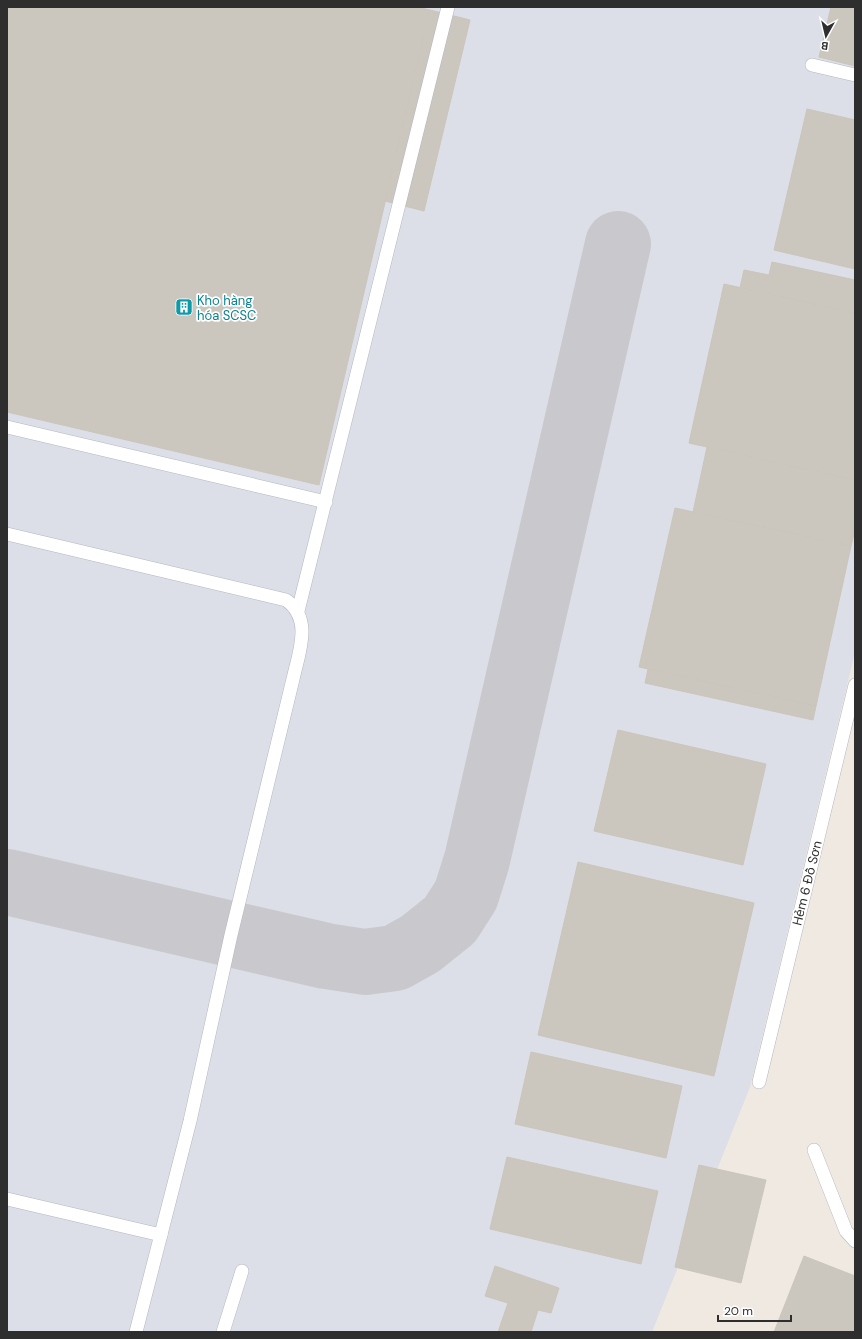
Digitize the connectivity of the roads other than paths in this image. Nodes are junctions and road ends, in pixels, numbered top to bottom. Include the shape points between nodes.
1 (448, 7) edge
2 (812, 65) dead end
3 (855, 75) edge
4 (7, 427) edge
5 (326, 502) junction
6 (7, 534) edge
7 (298, 611) junction
8 (855, 685) edge
9 (759, 1082) dead end
10 (814, 1150) dead end
11 (7, 1199) edge
12 (161, 1235) junction
13 (855, 1241) edge
14 (242, 1271) dead end
15 (136, 1332) edge
16 (223, 1332) edge

1 - 5 lane
2 - 3 lane
4 - 5 lane
5 - 7 lane
6 - 7 lane via 271,596 286,600
7 - 12 lane via 303,631 301,643
8 - 9 lane, Hẻm 6 Đồ Sơn
10 - 13 lane via 846,1231
11 - 12 lane
12 - 15 lane
14 - 16 lane

